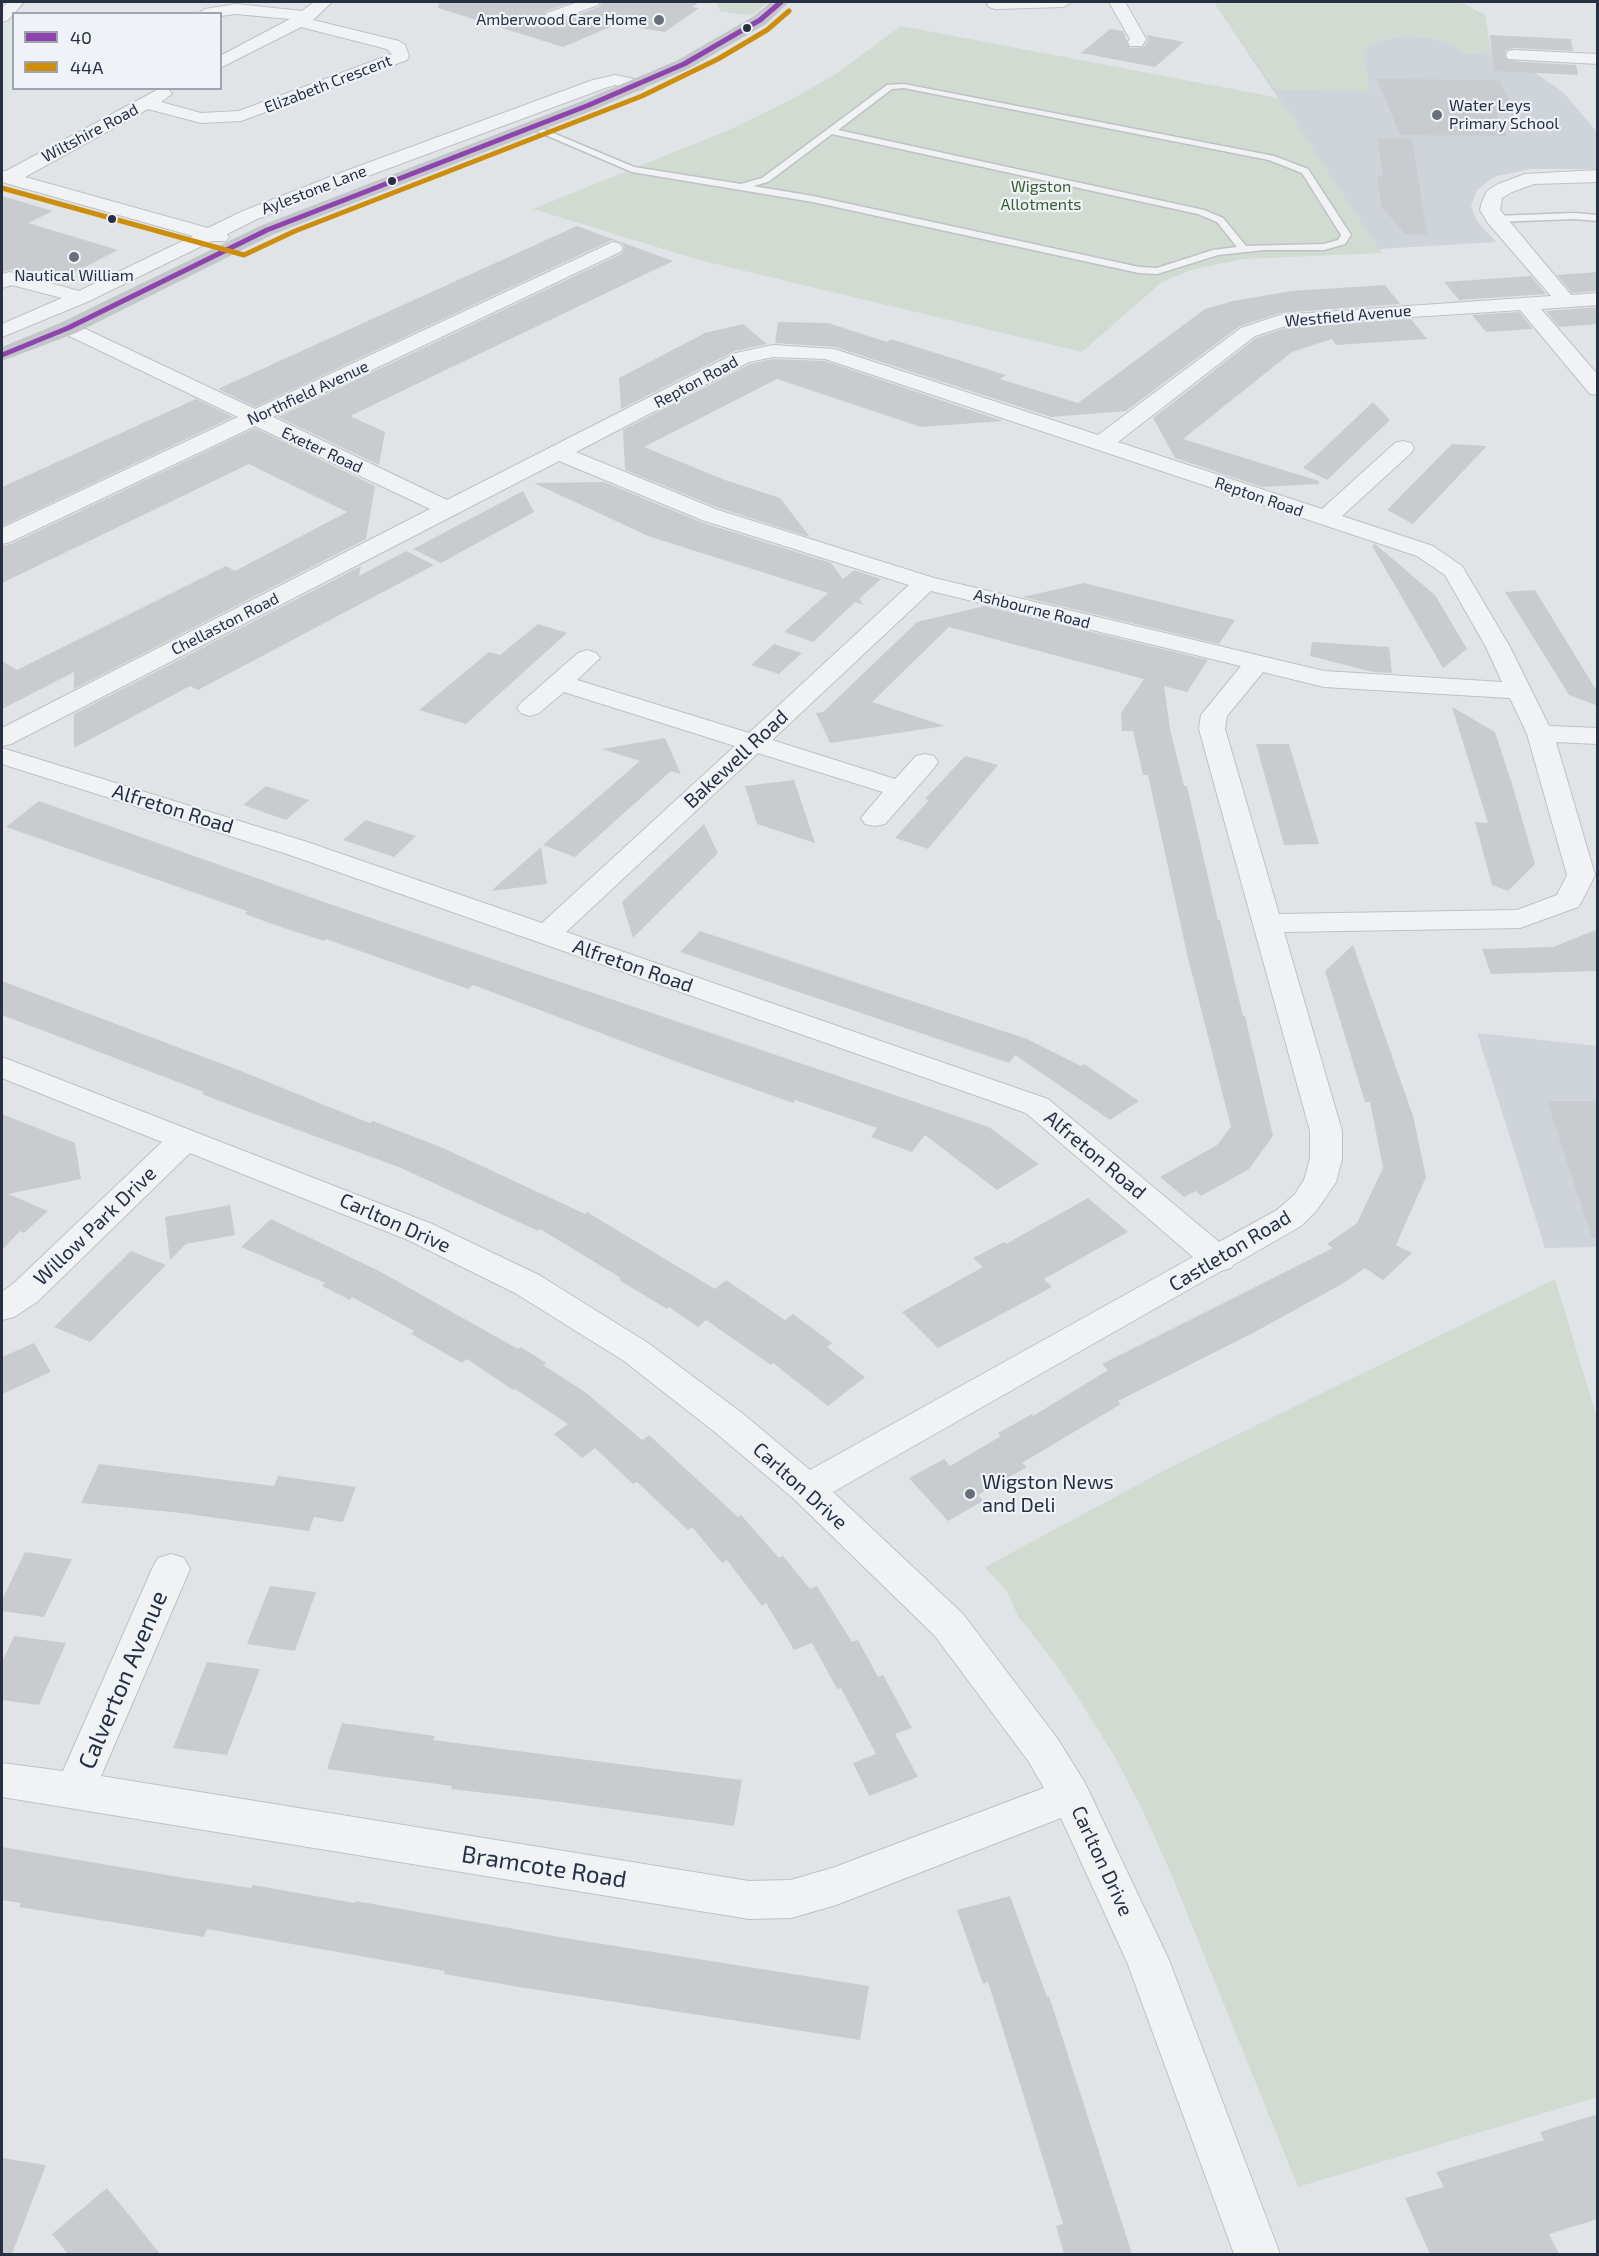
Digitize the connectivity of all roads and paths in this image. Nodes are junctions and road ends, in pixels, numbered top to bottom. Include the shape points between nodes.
1 (16, 2) edge
2 (324, 2) edge
3 (592, 2) edge
4 (781, 2) edge
5 (1064, 2) edge
6 (1117, 2) edge
7 (995, 5) edge
8 (217, 12) edge
9 (553, 16) dead end
10 (2, 17) edge
11 (303, 18) junction
12 (1153, 46) dead end
13 (1514, 55) dead end
14 (1598, 59) edge
15 (222, 62) edge
16 (637, 85) junction
17 (154, 94) edge
18 (531, 127) junction
19 (830, 131) junction
20 (1598, 176) edge
21 (5, 177) edge
22 (741, 187) junction
23 (1598, 218) edge
24 (1495, 219) junction
25 (211, 234) junction
26 (240, 243) junction
27 (613, 248) dead end
28 (1244, 249) junction
29 (5, 277) edge
30 (80, 298) junction
31 (1598, 299) edge
32 (1566, 302) junction
33 (1526, 304) junction
34 (68, 328) junction
35 (2, 331) edge
36 (2, 355) edge
37 (1598, 389) edge
38 (256, 418) junction
39 (1101, 444) junction
40 (1403, 448) dead end
41 (560, 453) junction
42 (448, 509) junction
43 (1325, 519) junction
44 (2, 537) edge
45 (926, 583) junction
46 (587, 658) dead end
47 (1256, 664) junction
48 (559, 682) junction
49 (1520, 691) junction
50 (530, 708) dead end
51 (1540, 734) junction
52 (1598, 736) edge
53 (2, 738) edge
54 (753, 743) junction
55 (2, 756) edge
56 (925, 762) dead end
57 (900, 789) junction
58 (875, 818) dead end
59 (1268, 922) junction
60 (546, 935) junction
61 (2, 1067) edge
62 (185, 1139) junction
63 (1219, 1260) junction
64 (2, 1308) edge
65 (807, 1489) junction
66 (171, 1569) dead end
67 (2, 1780) edge
68 (75, 1790) junction
69 (1071, 1796) junction
70 (1257, 2254) edge

1 - 10 street
2 - 11 street
3 - 9 street
4 - 16 main road, Aylestone Lane via 738,34
5 - 7 street
6 - 12 street via 1138,39 1129,41
8 - 11 street via 236,9
11 - 15 street
11 - 17 street, Elizabeth Crescent via 393,45 401,56 241,116 201,118
13 - 14 street
16 - 18 main road, Aylestone Lane
16 - 25 street, Aylestone Lane via 615,80 599,84 350,176
17 - 21 street, Wiltshire Road
18 - 22 lane via 632,169
18 - 26 main road, Aylestone Lane
19 - 22 lane via 765,180
19 - 28 lane via 1201,212 1220,220
19 - 28 lane via 890,87 904,87 1271,158 1305,171 1346,236 1342,242 1324,247
20 - 24 street via 1552,176 1517,182 1494,195 1490,210
21 - 25 street
22 - 28 lane via 1139,270 1157,270 1216,252
23 - 24 lane
24 - 32 street
25 - 26 street
25 - 30 street, Aylestone Lane
26 - 34 main road, Aylestone Lane
27 - 38 street, Northfield Avenue
29 - 30 street
30 - 35 street, Aylestone Lane
31 - 32 street, Westfield Avenue
32 - 33 street, Westfield Avenue
33 - 37 street
33 - 39 street, Westfield Avenue via 1287,319 1248,332
34 - 36 main road, Aylestone Lane
34 - 38 street, Exeter Road
38 - 42 street, Exeter Road
38 - 44 street, Northfield Avenue
39 - 41 street, Repton Road via 827,353 773,351 743,357
39 - 43 street, Repton Road
40 - 43 street
41 - 42 street, Repton Road
41 - 45 street, Ashbourne Road via 710,515
42 - 53 street, Chellaston Road
43 - 49 street, Repton Road via 1425,551 1454,571
45 - 47 street, Ashbourne Road
45 - 54 street, Bakewell Road
46 - 48 street
47 - 49 street, Ashbourne Road via 1324,679
47 - 59 street, Castleton Road via 1214,715 1212,729
48 - 50 street
48 - 54 street
49 - 51 street, Repton Road
51 - 52 street
51 - 59 street, Repton Road via 1581,875 1568,901 1520,919
54 - 57 street
54 - 60 street, Bakewell Road
55 - 60 street, Alfreton Road via 294,847
56 - 57 street
57 - 58 street
59 - 63 street, Castleton Road via 1326,1131 1326,1159 1320,1182 1306,1202 1289,1218
60 - 63 street, Alfreton Road via 1037,1106
61 - 62 street, Carlton Drive
62 - 64 street, Willow Park Drive via 26,1293
62 - 65 street, Carlton Drive via 420,1232 527,1284 636,1352
63 - 65 street, Castleton Road
65 - 69 street, Carlton Drive via 949,1625 1043,1750
66 - 68 street, Calverton Avenue
67 - 68 street, Bramcote Road
68 - 69 street, Bramcote Road via 749,1900 791,1899 836,1886
69 - 70 street, Carlton Drive via 1148,1960

